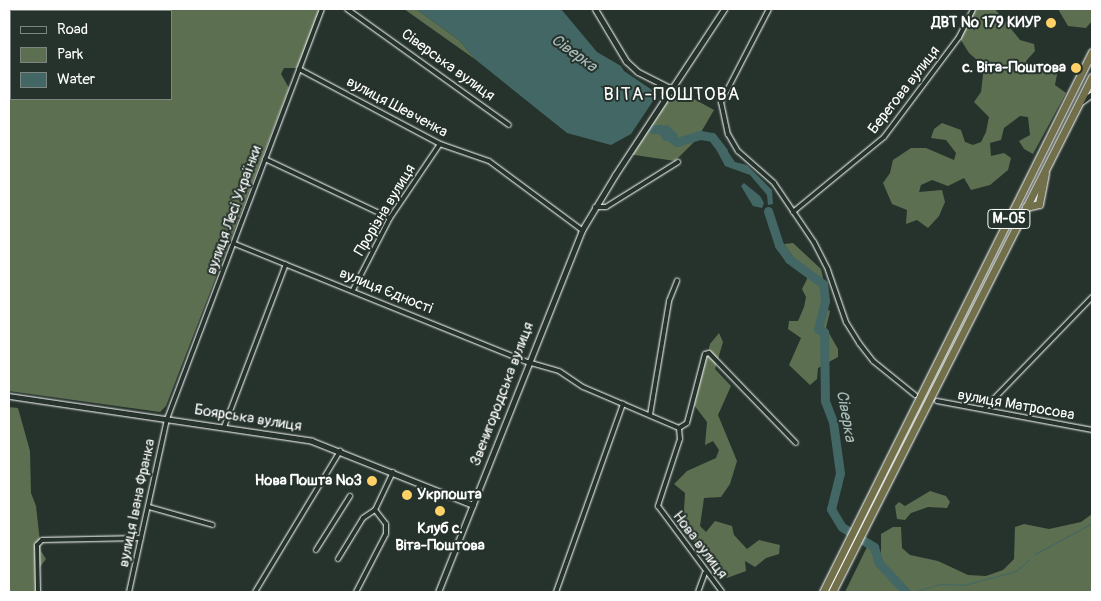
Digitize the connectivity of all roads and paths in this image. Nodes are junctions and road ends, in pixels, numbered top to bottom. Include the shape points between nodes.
1 (322, 9) edge
2 (347, 9) edge
3 (594, 9) edge
4 (724, 9) edge
5 (769, 9) edge
6 (973, 9) edge
7 (1092, 52) edge
8 (299, 70) junction
9 (1092, 77) edge
10 (670, 88) junction
11 (1092, 94) edge
12 (1075, 108) junction
13 (510, 125) dead end
14 (440, 144) junction
15 (265, 159) junction
16 (678, 162) dead end
17 (1034, 167) junction
18 (595, 206) junction
19 (1026, 207) junction
20 (793, 212) junction
21 (390, 218) junction
22 (582, 230) junction
23 (235, 244) junction
24 (286, 264) junction
25 (677, 280) dead end
26 (353, 290) junction
27 (1092, 297) edge
28 (528, 361) junction
29 (916, 395) dead end
30 (9, 396) edge
31 (937, 401) dead end
32 (623, 404) junction
33 (984, 409) junction
34 (650, 415) junction
35 (167, 418) junction
36 (224, 427) junction
37 (679, 428) junction
38 (1092, 430) edge
39 (796, 443) dead end
40 (340, 450) junction
41 (393, 472) junction
42 (350, 496) dead end
43 (473, 505) junction
44 (149, 507) junction
45 (376, 510) junction
46 (214, 525) dead end
47 (141, 538) junction
48 (316, 550) dead end
49 (338, 559) dead end
50 (705, 573) junction
51 (38, 592) edge
52 (129, 592) edge
53 (255, 592) edge
54 (356, 592) edge
55 (438, 592) edge
56 (556, 592) edge
57 (698, 592) edge
58 (722, 592) edge
59 (823, 592) edge
60 (832, 592) edge

1 - 8 street, вулиця Лесі Українки
2 - 13 street, Сіверська вулиця
3 - 10 street via 626,61 638,72
4 - 10 street, Звенигородська вулиця
5 - 20 street via 721,102 732,143 771,179
6 - 20 street, Берегова вулиця via 959,38 884,137
7 - 17 highway, М-05
8 - 14 street, вулиця Шевченка
8 - 15 street, вулиця Лесі Українки
9 - 12 highway
10 - 18 street, Звенигородська вулиця
11 - 12 street
12 - 19 highway via 1047,165 1038,204
14 - 21 street, Прорізна вулиця
14 - 22 street, вулиця Шевченка via 489,161
15 - 21 street
15 - 23 street, вулиця Лесі Українки
16 - 18 street via 606,207
17 - 19 highway via 1023,196
17 - 59 highway, М-05
18 - 22 street, Звенигородська вулиця
19 - 60 highway, М-05
20 - 29 street via 818,249 846,322 859,343 873,361
21 - 26 street, Прорізна вулиця
22 - 28 street, Звенигородська вулиця
23 - 24 street, вулиця Єдності
23 - 35 street, вулиця Лесі Українки
24 - 26 street, вулиця Єдності
24 - 36 street
25 - 34 street via 668,301
26 - 28 street, вулиця Єдності
27 - 33 street
28 - 32 street via 559,372 583,387
28 - 43 street, Звенигородська вулиця
30 - 35 street, Боярська вулиця
31 - 33 street, вулиця Матросова
32 - 34 street
32 - 56 street
33 - 38 street, вулиця Матросова
34 - 37 street
35 - 36 street, Боярська вулиця
35 - 44 street, вулиця Івана Франка
36 - 40 street, Боярська вулиця via 303,440
37 - 39 street via 687,422 705,354 709,353
37 - 50 street, Нова вулиця via 680,439 658,506
40 - 41 street, Боярська вулиця
40 - 53 street
41 - 43 street, Боярська вулиця
41 - 45 street
42 - 48 street
43 - 55 street, Звенигородська вулиця
44 - 46 street
44 - 47 street, вулиця Івана Франка
45 - 49 street via 363,518
45 - 54 street via 386,524 386,534
47 - 51 street via 42,540 37,545
47 - 52 street, вулиця Івана Франка
50 - 57 street
50 - 58 street, Нова вулиця

